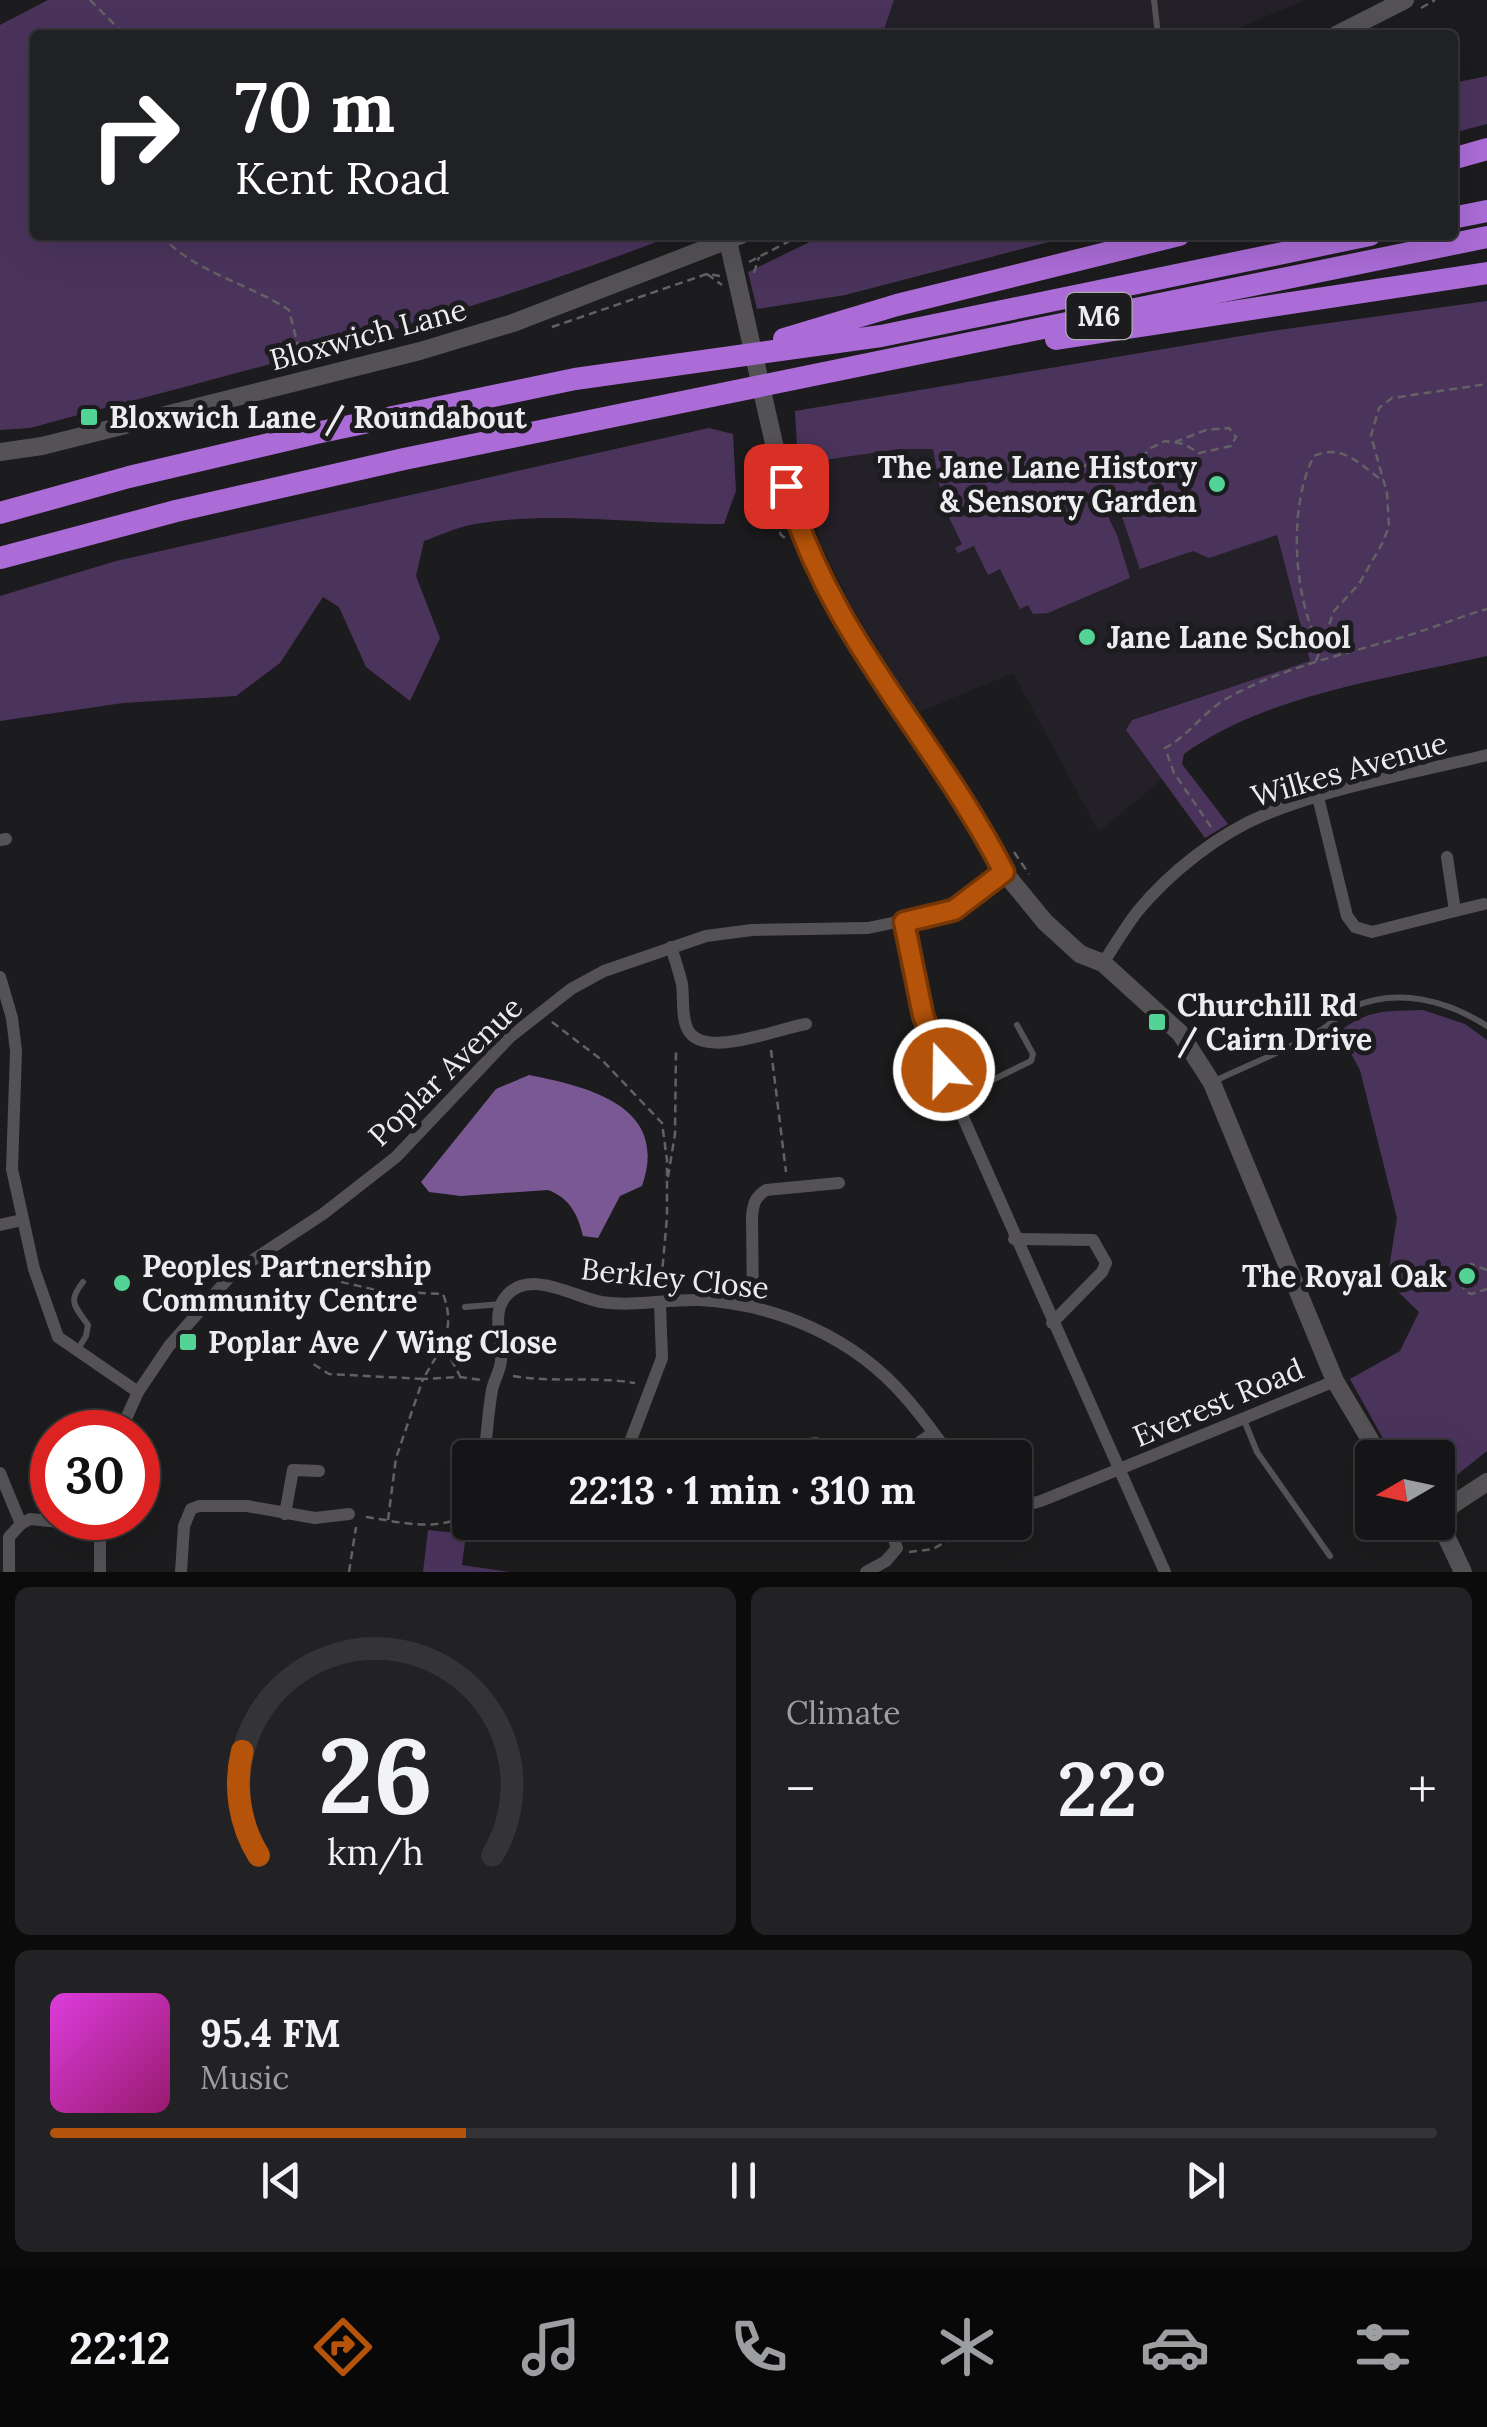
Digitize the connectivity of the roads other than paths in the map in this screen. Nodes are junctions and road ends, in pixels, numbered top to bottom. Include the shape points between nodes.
1 (1154, 0) edge
2 (1405, 0) edge
3 (1157, 30) edge
4 (1346, 30) edge
5 (1487, 150) edge
6 (1458, 157) edge
7 (1487, 211) edge
8 (1458, 217) edge
9 (1487, 236) edge
10 (729, 240) edge
11 (734, 240) edge
12 (1160, 240) edge
13 (1346, 240) edge
14 (1487, 272) edge
15 (704, 364) junction
16 (712, 395) junction
17 (0, 452) edge
18 (0, 513) edge
19 (0, 558) edge
20 (1487, 755) edge
21 (1318, 797) junction
22 (1447, 857) dead end
23 (1004, 872) junction
24 (1484, 904) dead end
25 (1455, 912) junction
26 (904, 922) junction
27 (671, 947) junction
28 (1103, 963) junction
29 (0, 977) edge
30 (806, 1024) dead end
31 (1018, 1025) dead end
32 (1487, 1026) edge
33 (1212, 1083) junction
34 (955, 1099) junction
35 (839, 1183) dead end
36 (22, 1220) junction
37 (0, 1224) edge
38 (1014, 1239) junction
39 (83, 1282) dead end
40 (502, 1304) junction
41 (660, 1304) junction
42 (753, 1305) junction
43 (465, 1306) dead end
44 (1052, 1323) junction
45 (77, 1350) junction
46 (1335, 1381) junction
47 (138, 1392) junction
48 (130, 1410) edge
49 (1244, 1419) junction
50 (933, 1433) junction
51 (486, 1440) edge
52 (631, 1440) edge
53 (923, 1440) edge
54 (939, 1440) edge
55 (1370, 1440) edge
56 (1119, 1470) junction
57 (318, 1471) dead end
58 (0, 1474) edge
59 (1487, 1482) edge
60 (1032, 1504) edge
61 (1455, 1504) edge
62 (285, 1514) junction
63 (349, 1514) dead end
64 (30, 1519) edge
65 (21, 1524) junction
66 (100, 1540) edge
67 (896, 1540) edge
68 (1449, 1540) edge
69 (1330, 1556) dead end
70 (9, 1572) edge
71 (100, 1572) edge
72 (181, 1572) edge
73 (866, 1572) edge
74 (1164, 1572) edge
75 (1464, 1572) edge

1 - 3 lane
2 - 4 street
5 - 6 highway
7 - 8 highway
9 - 16 highway, M6
10 - 17 street, Bloxwich Lane via 420,351
11 - 23 street via 738,282 797,524 840,616
12 - 15 highway via 897,305
13 - 15 highway, M6 via 881,336
14 - 16 highway
15 - 18 highway, M6 via 575,380 316,433
16 - 19 highway, M6 via 176,510
20 - 21 street, Wilkes Avenue
21 - 25 street via 1355,927 1372,932
21 - 28 street, Wilkes Avenue via 1263,815 1172,876
22 - 25 street
23 - 26 street, Poplar Avenue via 954,910
23 - 28 street via 1045,922 1080,954
24 - 25 street
26 - 27 street, Poplar Avenue via 752,930
26 - 34 street via 923,1015
27 - 30 street via 686,1023 701,1042
27 - 47 street, Poplar Avenue via 604,971 539,1012 396,1157 233,1274
28 - 33 street via 1180,1033
29 - 36 street via 16,1050 12,1169
31 - 34 lane via 1033,1054 1030,1061
32 - 33 lane via 1432,1000 1356,1005 1323,1029
33 - 46 street
34 - 38 street
35 - 42 street via 766,1190 753,1203
36 - 37 street
36 - 45 street via 58,1337
38 - 44 street
38 - 44 street via 1098,1244 1106,1263 1102,1272
39 - 45 lane via 73,1294 88,1325
40 - 41 street, Berkley Close via 516,1289 539,1284 598,1302
40 - 43 lane
40 - 51 street via 501,1362
41 - 42 street, Berkley Close
41 - 52 street via 662,1358
42 - 50 street, Berkley Close via 815,1328 860,1356
44 - 56 street
45 - 47 street
46 - 49 street, Everest Road
46 - 55 street
47 - 48 street, Poplar Avenue
49 - 56 street, Everest Road
49 - 69 lane via 1257,1452
50 - 53 street
50 - 54 street, Berkley Close
56 - 60 street
56 - 74 street
57 - 62 street via 293,1470
58 - 65 street
59 - 61 street
62 - 63 street
62 - 72 street via 247,1506 191,1509
64 - 65 street
65 - 70 street via 9,1537
66 - 71 street
67 - 73 street via 892,1555
68 - 75 street

